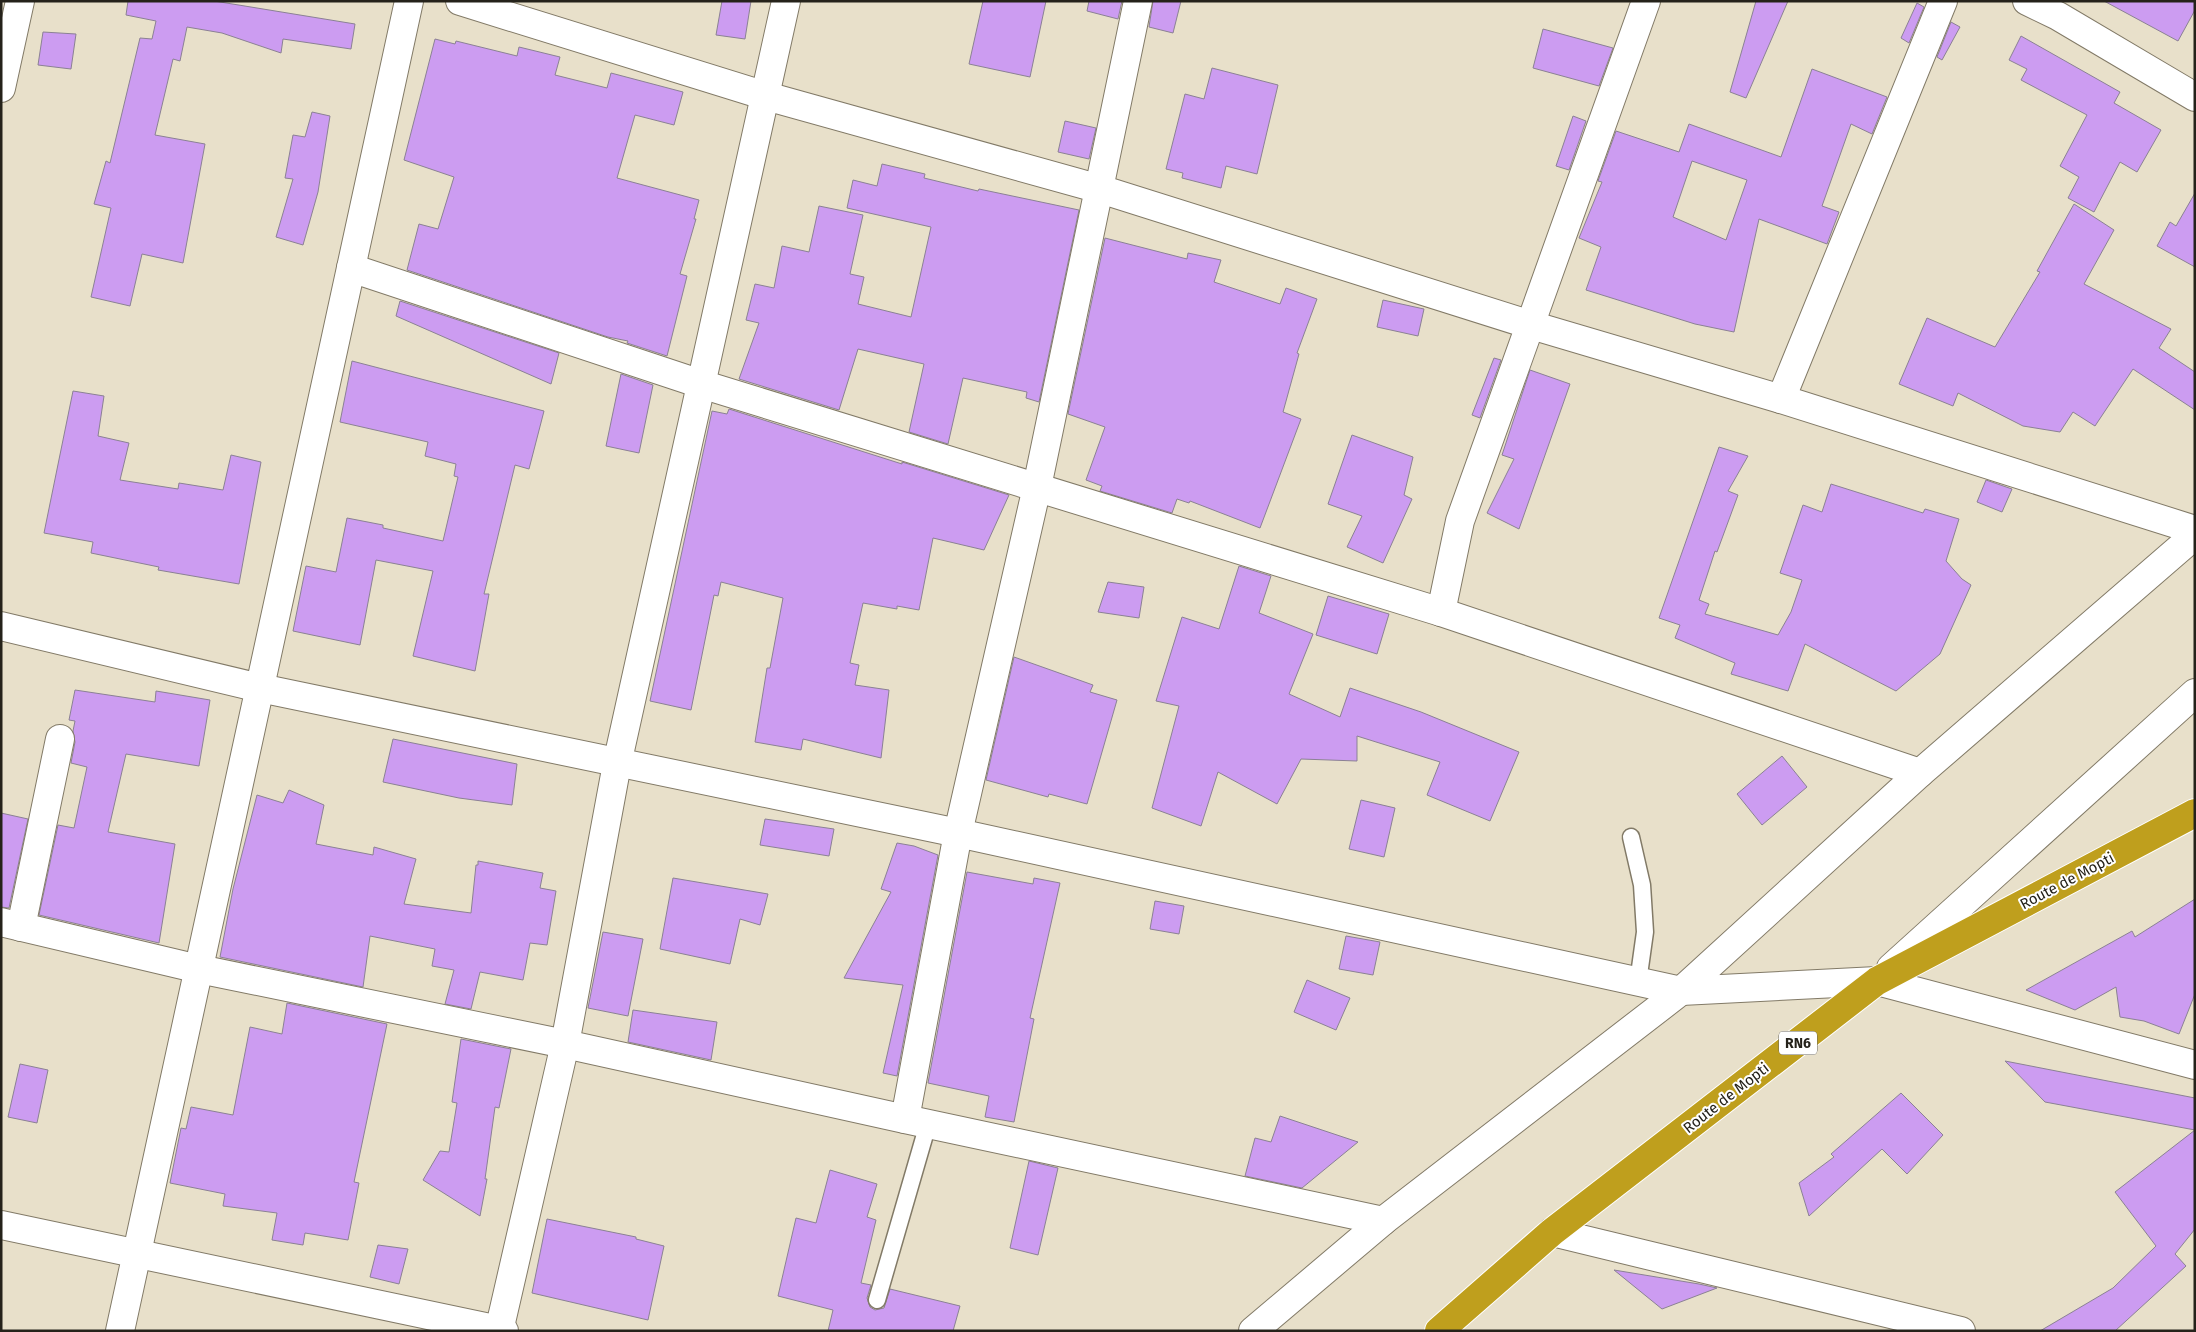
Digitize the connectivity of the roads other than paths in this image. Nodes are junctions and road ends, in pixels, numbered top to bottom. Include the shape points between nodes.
1 (20, 1) edge
2 (409, 1) edge
3 (460, 1) edge
4 (786, 1) edge
5 (1138, 1) edge
6 (1646, 1) edge
7 (1943, 1) edge
8 (2027, 1) edge
9 (2062, 9) edge
10 (1, 88) edge
11 (766, 96) junction
12 (2195, 96) edge
13 (1100, 189) junction
14 (351, 268) junction
15 (1531, 325) junction
16 (702, 384) junction
17 (1782, 399) junction
18 (1037, 487) junction
19 (2195, 530) edge
20 (2195, 535) edge
21 (1442, 612) junction
22 (1, 626) edge
23 (260, 688) junction
24 (2195, 693) edge
25 (60, 739) dead end
26 (617, 764) junction
27 (1920, 773) junction
28 (2195, 813) edge
29 (958, 833) junction
30 (1631, 837) dead end
31 (11, 924) edge
32 (200, 969) junction
33 (1877, 981) junction
34 (1638, 982) junction
35 (1681, 991) junction
36 (565, 1044) junction
37 (2195, 1065) edge
38 (916, 1122) junction
39 (1383, 1221) junction
40 (1, 1225) edge
41 (1552, 1232) junction
42 (136, 1253) junction
43 (877, 1300) dead end
44 (500, 1330) edge
45 (120, 1331) edge
46 (1253, 1331) edge
47 (1439, 1331) edge
48 (1962, 1331) edge

1 - 10 street
2 - 14 street
3 - 11 street
4 - 11 street
5 - 13 street
6 - 15 street
7 - 17 street
8 - 9 street
9 - 12 street
11 - 13 street
11 - 16 street
13 - 15 street
13 - 18 street
14 - 16 street
14 - 23 street
15 - 17 street
15 - 21 street via 1460,521
16 - 18 street
16 - 26 street
17 - 19 street
18 - 21 street
18 - 29 street
20 - 27 street
21 - 27 street
22 - 23 street
23 - 26 street
23 - 32 street
24 - 33 street
25 - 31 street
26 - 29 street
26 - 36 street
27 - 35 street
28 - 33 highway, Route de Mopti / RN6
29 - 34 street
29 - 38 street
30 - 34 lane via 1642,885 1645,932
31 - 32 street
32 - 36 street
32 - 42 street
33 - 35 street
33 - 37 street
33 - 41 highway, Route de Mopti / RN6
34 - 35 street
35 - 39 street
36 - 38 street
36 - 44 street
38 - 39 street
38 - 43 lane
39 - 46 street
40 - 42 street
41 - 47 highway, Route de Mopti / RN6
41 - 48 street
42 - 44 street
42 - 45 street

